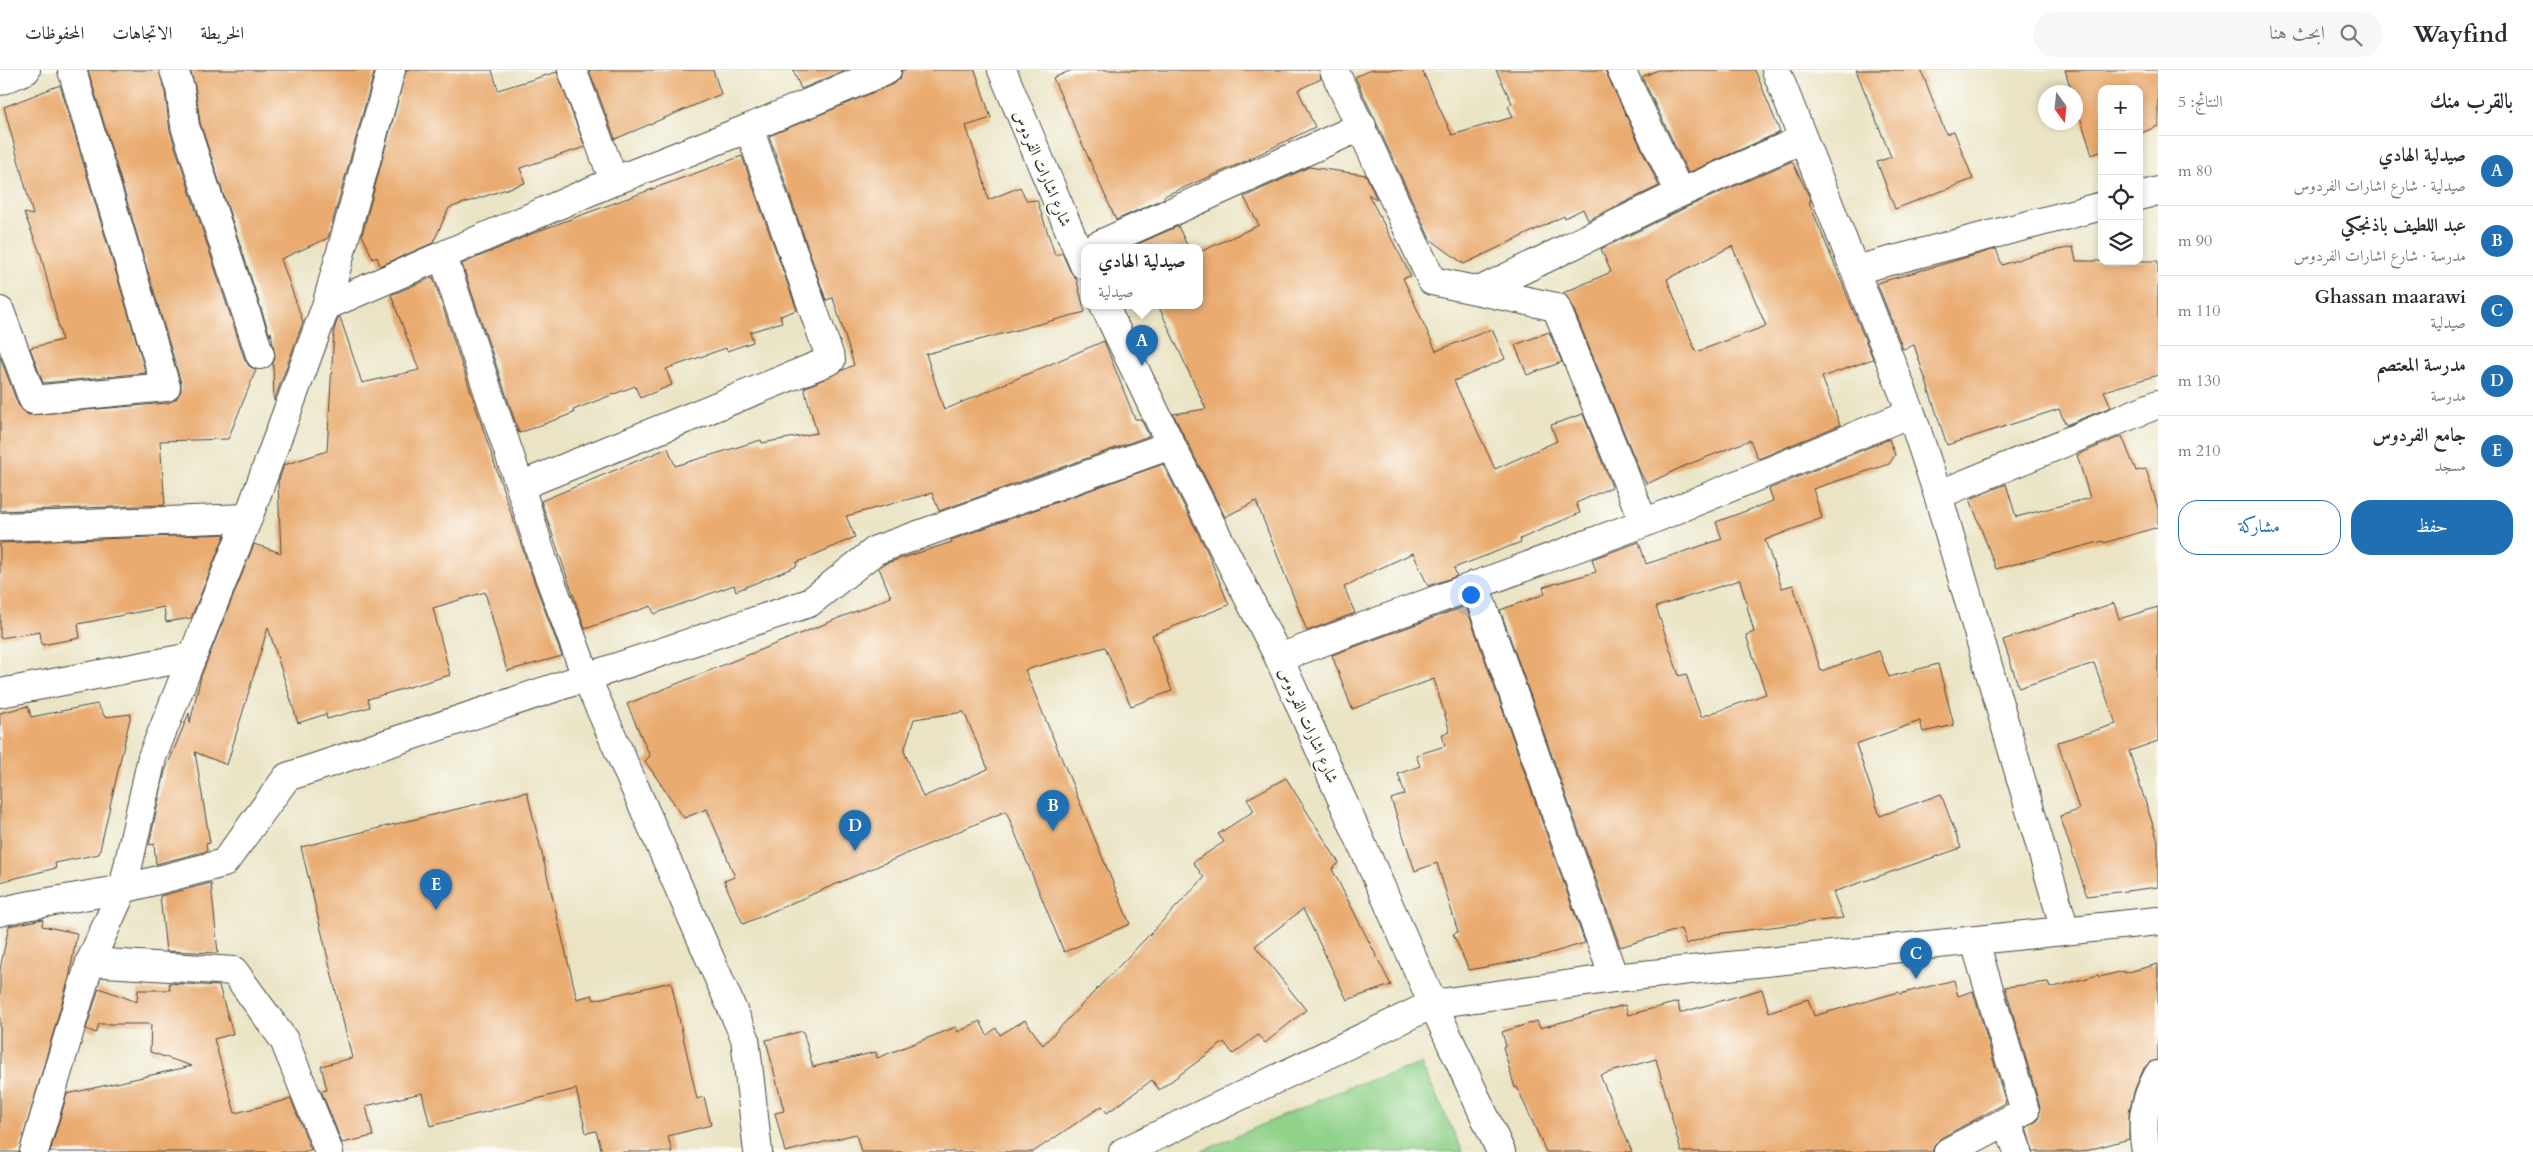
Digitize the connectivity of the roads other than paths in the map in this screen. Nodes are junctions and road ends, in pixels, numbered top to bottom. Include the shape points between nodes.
1 (26, 70) edge
2 (72, 70) edge
3 (174, 70) edge
4 (391, 70) edge
5 (572, 70) edge
6 (887, 70) edge
7 (1002, 70) edge
8 (1334, 70) edge
9 (1621, 70) edge
10 (1776, 70) edge
11 (0, 81) edge
12 (1362, 126) junction
13 (749, 128) junction
14 (1804, 139) junction
15 (614, 181) junction
16 (2158, 191) edge
17 (1680, 193) junction
18 (2143, 195) edge
19 (2098, 207) edge
20 (1081, 244) edge
21 (1108, 244) edge
22 (443, 257) junction
23 (1855, 270) junction
24 (1479, 291) junction
25 (326, 306) junction
26 (1106, 309) edge
27 (0, 311) edge
28 (260, 355) dead end
29 (2158, 404) edge
30 (1910, 413) junction
31 (1171, 445) junction
32 (520, 486) junction
33 (1938, 496) junction
34 (248, 518) junction
35 (1644, 523) junction
36 (0, 527) edge
37 (1475, 585) junction
38 (191, 657) junction
39 (1279, 658) junction
40 (587, 679) junction
41 (0, 693) edge
42 (123, 889) junction
43 (0, 912) edge
44 (2158, 921) edge
45 (2065, 930) junction
46 (1975, 942) junction
47 (90, 962) junction
48 (1614, 978) junction
49 (1432, 1004) junction
50 (2158, 1075) edge
51 (2007, 1121) junction
52 (34, 1152) edge
53 (329, 1152) edge
54 (758, 1152) edge
55 (1123, 1152) edge
56 (1501, 1152) edge
57 (1948, 1152) edge
58 (2018, 1152) edge
59 (2146, 1152) edge

1 - 11 street
2 - 27 street via 166,387 33,400
3 - 28 street via 180,88 184,126
4 - 25 street
5 - 15 street
6 - 13 street
7 - 20 street, شارع اشارات الفردوس
8 - 12 street
9 - 17 street
10 - 14 street
12 - 21 street
12 - 24 street via 1432,281
13 - 15 street
13 - 32 street via 831,360
14 - 17 street
14 - 23 street
15 - 22 street
16 - 18 street
17 - 24 street
19 - 23 street
22 - 25 street
22 - 32 street
23 - 30 street
24 - 35 street via 1556,307
25 - 34 street
26 - 31 street, شارع اشارات الفردوس
29 - 33 street
30 - 33 street
30 - 35 street
31 - 39 street, شارع اشارات الفردوس
31 - 40 street via 876,550 809,603
32 - 40 street via 542,560
33 - 45 street
34 - 36 street
34 - 38 street
35 - 37 street
37 - 39 street
37 - 48 street
38 - 41 street
38 - 42 street via 152,757
39 - 49 street, شارع اشارات الفردوس
40 - 42 street via 287,777 224,863
40 - 54 street via 744,1038
42 - 43 street
42 - 47 street
44 - 45 street
45 - 46 street
46 - 48 street
46 - 51 street via 2025,1110
47 - 52 street
47 - 53 street via 234,971 284,1040
48 - 49 street
49 - 55 street
49 - 56 street, شارع اشارات الفردوس
50 - 59 street via 2148,1093 2142,1125
51 - 57 street
51 - 58 street

